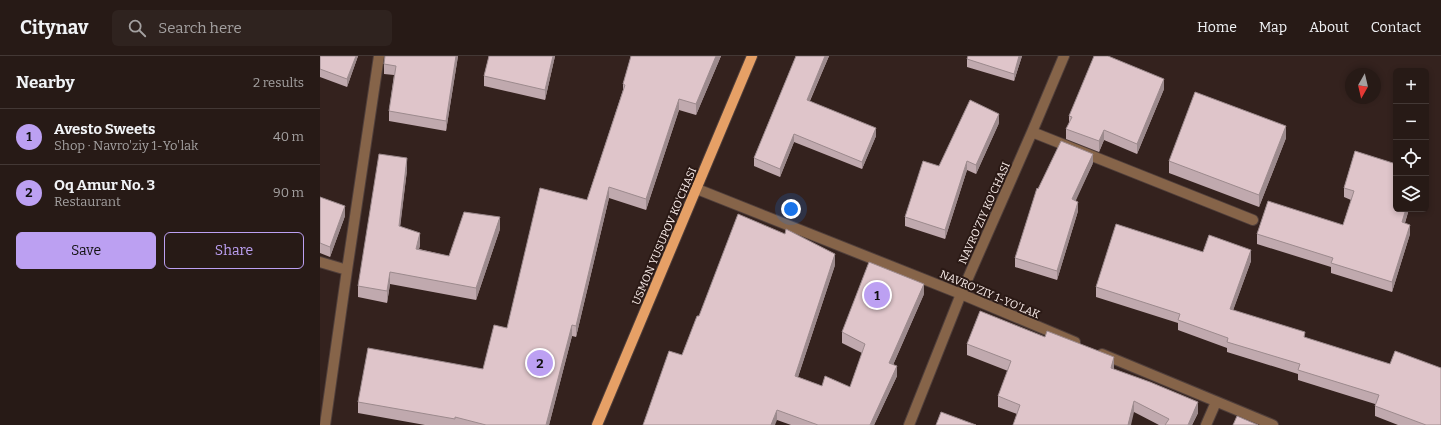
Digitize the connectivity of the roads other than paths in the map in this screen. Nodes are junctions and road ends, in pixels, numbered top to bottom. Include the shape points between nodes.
1 (379, 56) edge
2 (752, 56) edge
3 (1064, 56) edge
4 (1032, 132) junction
5 (697, 189) junction
6 (1253, 220) dead end
7 (320, 262) edge
8 (347, 270) junction
9 (961, 294) junction
10 (1216, 402) junction
11 (325, 425) edge
12 (597, 425) edge
13 (909, 425) edge
14 (1206, 425) edge
15 (1273, 425) edge

1 - 8 street
2 - 5 main road, USMON YUSUPOV KO'CHASI
3 - 4 street, NAVRO'ZIY KO'CHASI
4 - 6 street
4 - 9 street, NAVRO'ZIY KO'CHASI
5 - 9 street, NAVRO'ZIY 1-YO'LAK
5 - 12 main road, USMON YUSUPOV KO'CHASI
7 - 8 street
8 - 11 street
9 - 10 street, NAVRO'ZIY 1-YO'LAK
9 - 13 street, NAVRO'ZIY KO'CHASI
10 - 14 street
10 - 15 street, NAVRO'ZIY 1-YO'LAK

